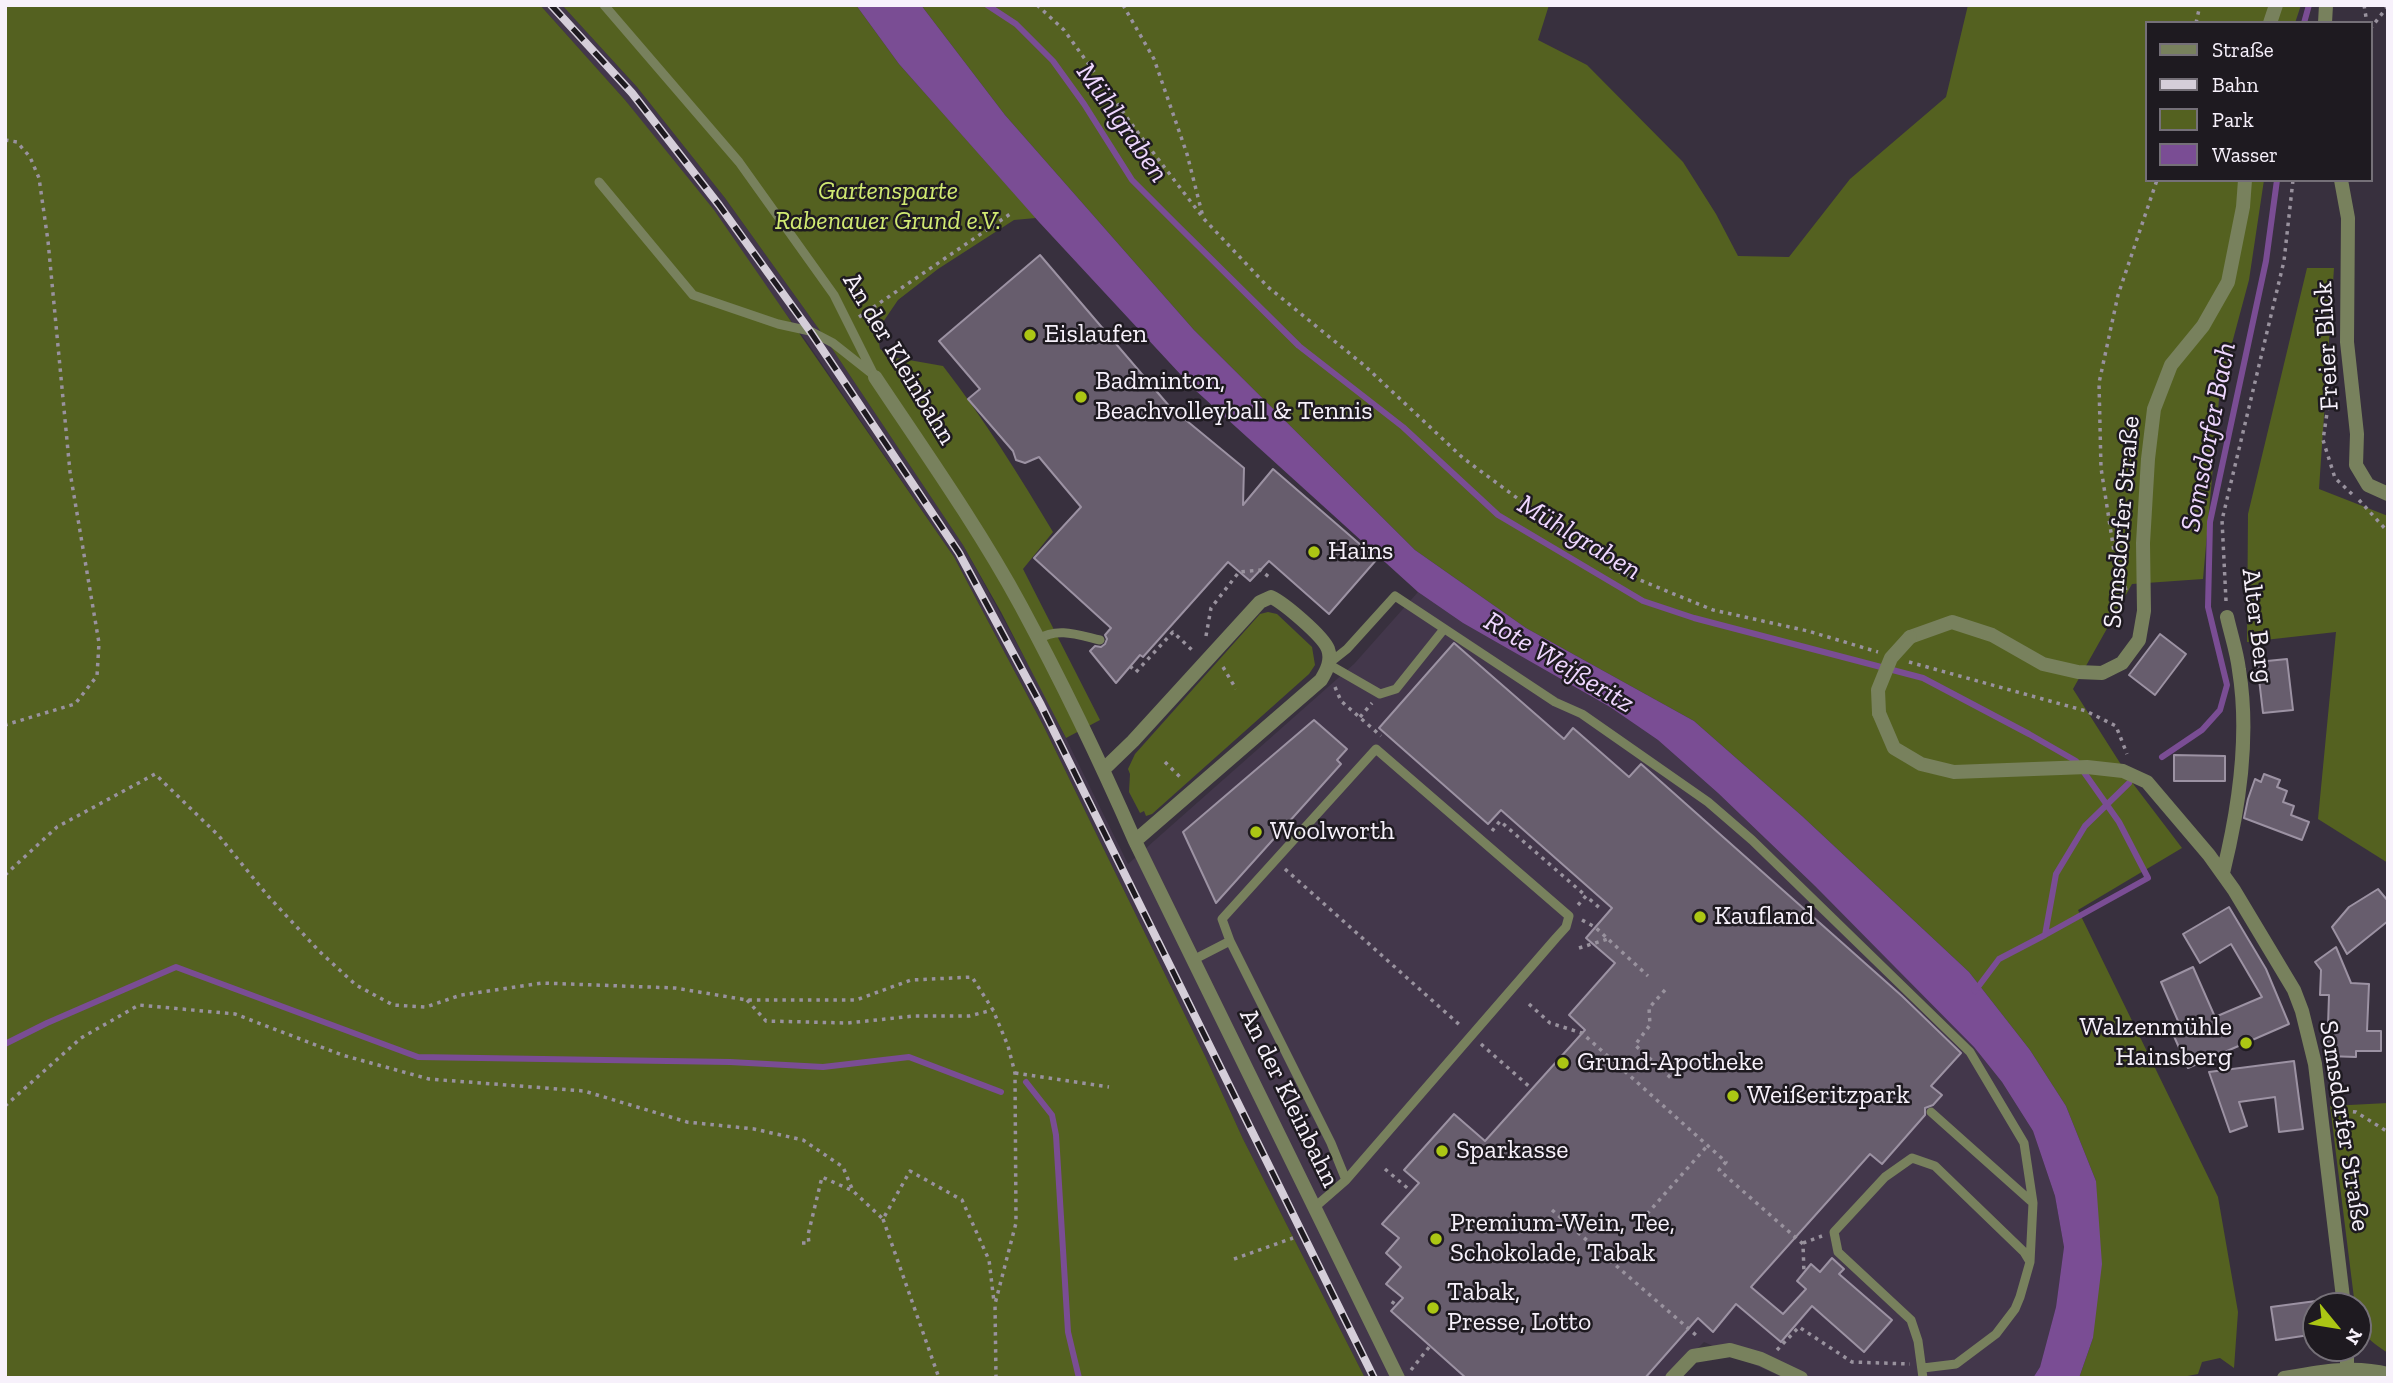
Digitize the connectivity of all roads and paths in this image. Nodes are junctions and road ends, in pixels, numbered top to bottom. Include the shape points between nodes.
1 (604, 5) edge
2 (1037, 5) edge
3 (1124, 5) edge
4 (2388, 6) edge
5 (2372, 26) edge
6 (5, 140) edge
7 (599, 182) dead end
8 (2156, 182) edge
9 (2245, 182) edge
10 (2293, 182) edge
11 (2341, 182) edge
12 (1013, 212) dead end
13 (1204, 219) junction
14 (849, 324) junction
15 (875, 377) junction
16 (2388, 494) edge
17 (1269, 577) dead end
18 (2144, 611) junction
19 (2227, 617) joint
20 (1444, 629) junction
21 (1038, 639) junction
22 (1100, 640) dead end
23 (1192, 650) dead end
24 (1214, 652) junction
25 (1879, 652) dead end
26 (1905, 660) dead end
27 (1328, 664) junction
28 (1130, 667) dead end
29 (1236, 689) dead end
30 (1360, 717) dead end
31 (5, 725) edge
32 (2125, 761) dead end
33 (1164, 762) dead end
34 (1104, 769) junction
35 (1195, 790) junction
36 (1135, 841) junction
37 (1482, 842) junction
38 (1275, 860) junction
39 (2223, 873) junction
40 (5, 875) edge
41 (1586, 896) junction
42 (1576, 906) dead end
43 (1602, 910) dead end
44 (1595, 927) dead end
45 (1608, 939) junction
46 (1230, 941) junction
47 (1579, 948) dead end
48 (1193, 960) junction
49 (1648, 976) dead end
50 (1665, 990) dead end
51 (747, 1000) junction
52 (1529, 1004) dead end
53 (993, 1010) junction
54 (1471, 1035) junction
55 (1015, 1073) junction
56 (1671, 1078) dead end
57 (1109, 1087) dead end
58 (1532, 1089) dead end
59 (5, 1105) edge
60 (2330, 1109) dead end
61 (1931, 1112) dead end
62 (2388, 1132) edge
63 (1708, 1145) junction
64 (1385, 1169) dead end
65 (1346, 1180) junction
66 (853, 1191) junction
67 (1411, 1191) dead end
68 (2033, 1203) junction
69 (1315, 1207) junction
70 (1552, 1210) dead end
71 (1647, 1214) dead end
72 (883, 1219) junction
73 (1834, 1232) junction
74 (1293, 1238) dead end
75 (802, 1243) dead end
76 (1803, 1244) junction
77 (1234, 1259) dead end
78 (2030, 1262) junction
79 (1804, 1273) dead end
80 (2342, 1292) edge
81 (995, 1304) junction
82 (1697, 1335) dead end
83 (1430, 1346) dead end
84 (1773, 1354) dead end
85 (1923, 1370) edge
86 (2347, 1373) edge
87 (2388, 1374) edge
88 (1404, 1375) edge
89 (939, 1378) edge
90 (996, 1378) edge
91 (1672, 1378) edge
92 (1801, 1378) edge
93 (2284, 1378) edge

1 - 14 lane, An der Kleinbahn via 739,162 834,295
2 - 13 path via 1064,30
3 - 13 path via 1154,59
4 - 5 path
6 - 31 path via 17,142 39,178 70,472 99,643 97,676 75,704
7 - 15 lane via 693,295 810,331
8 - 18 path via 2118,295 2099,383 2101,468 2115,558 2126,589
9 - 18 street, Somsdorfer Straße via 2228,282 2203,326 2171,365 2154,409 2143,543
10 - 19 path, Alter Berg via 2284,261 2222,520
11 - 16 street, Freier Blick via 2347,218 2347,342 2356,465 2368,485
12 - 14 path
13 - 25 path via 1268,287 1365,366 1463,458 1613,569 1713,610
14 - 15 lane, An der Kleinbahn
15 - 21 street, An der Kleinbahn via 948,487
17 - 24 path via 1260,570 1239,572 1212,608 1205,635
18 - 39 street, Somsdorfer Straße, bridge via 2139,640 2122,663 2102,673 2043,664 1992,635 1952,622 1910,637 1891,658 1878,690 1879,713 1894,748 1921,764 1954,772 2087,767 2123,771 2147,782
19 - 39 street, Alter Berg via 2239,670 2244,731 2237,804
20 - 27 lane via 1396,689 1380,694
20 - 27 lane via 1395,596
20 - 68 lane via 1555,702 1582,713 1708,802 1970,1052 2024,1143
21 - 22 lane via 1050,632
21 - 34 street, An der Kleinbahn
23 - 28 path via 1173,632 1136,672
24 - 27 street via 1260,602 1271,597 1284,603 1327,647
24 - 29 path
24 - 34 street
26 - 32 path via 2086,711 2116,726 2127,751
27 - 30 path via 1341,701
27 - 35 street via 1321,680
33 - 35 path
34 - 36 street, An der Kleinbahn
35 - 36 street
36 - 48 street, An der Kleinbahn
37 - 38 lane via 1376,749
37 - 41 path via 1500,821
37 - 54 lane via 1569,916 1566,927
38 - 46 lane via 1222,919
38 - 54 path
39 - 80 street, Somsdorfer Straße via 2302,1011 2315,1064
40 - 51 path via 57,827 155,774 219,836 319,951 356,985 393,1005 426,1007 461,995 541,984 675,988
41 - 42 path
41 - 43 path
44 - 45 path
45 - 47 path
45 - 49 path
46 - 48 lane
46 - 65 lane
48 - 69 street, An der Kleinbahn
50 - 56 path via 1649,1008 1650,1025 1635,1045
51 - 53 path via 766,1021 848,1023 968,1016
51 - 53 path via 856,1000 911,980 972,976
52 - 63 path via 1550,1023 1581,1033
53 - 55 path
54 - 58 path
54 - 65 lane
55 - 57 path
55 - 81 path via 1016,1223
59 - 66 path via 81,1038 139,1004 235,1014 342,1055 429,1079 584,1091 687,1122 803,1140 843,1167
60 - 62 path via 2356,1112
61 - 68 lane
63 - 71 path
63 - 76 path via 1726,1162 1719,1170
64 - 67 path
65 - 69 lane
66 - 72 path
66 - 75 path via 821,1177 809,1243
68 - 78 lane
69 - 88 street, An der Kleinbahn
70 - 82 path
72 - 81 path via 910,1171 962,1200 989,1259
72 - 89 path
73 - 76 path
73 - 78 lane via 1885,1178 1912,1158 1935,1166
73 - 85 lane via 1838,1252 1911,1320
74 - 77 path
76 - 79 path
78 - 85 lane via 2015,1308 1996,1334 1956,1364
81 - 90 path
83 - 88 path
84 - 85 path via 1798,1327 1852,1362
86 - 87 street via 2371,1370
86 - 93 street
91 - 92 street via 1693,1356 1730,1350

